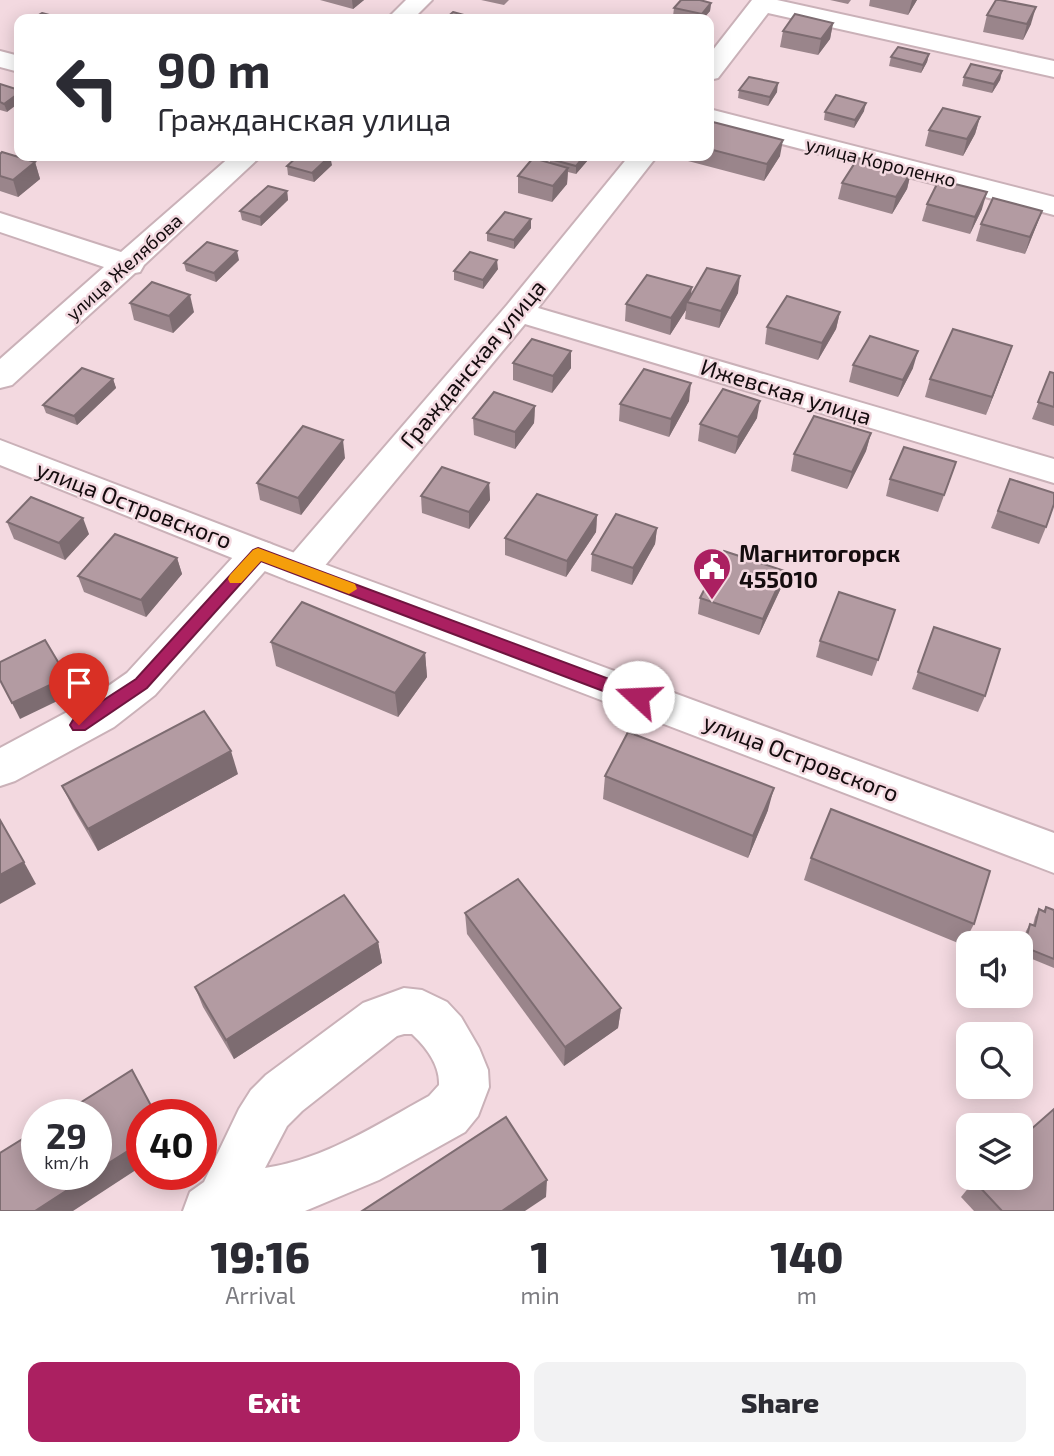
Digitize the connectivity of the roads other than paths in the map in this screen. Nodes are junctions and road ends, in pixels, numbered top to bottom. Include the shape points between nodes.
1 (420, 0) edge
2 (763, 2) edge
3 (405, 14) edge
4 (714, 66) edge
5 (1054, 69) edge
6 (714, 118) edge
7 (242, 161) edge
8 (639, 161) edge
9 (1054, 206) edge
10 (0, 222) edge
11 (129, 265) junction
12 (518, 312) junction
13 (0, 377) edge
14 (0, 452) edge
15 (1054, 471) edge
16 (258, 554) junction
17 (300, 570) junction
18 (0, 768) edge
19 (1054, 853) edge
20 (216, 1206) edge

1 - 3 street
2 - 4 street
2 - 5 street
6 - 9 street, улица Короленко
7 - 11 street, улица Желябова
8 - 12 street, Гражданская улица
10 - 11 street
11 - 13 street, улица Желябова
12 - 15 street, Ижевская улица
12 - 17 street, Гражданская улица
14 - 16 street, улица Островского
16 - 17 street, улица Островского
16 - 18 street via 141,684 99,715
17 - 19 street, улица Островского
20 - 20 street via 257,1127 284,1093 396,1011 413,1010 441,1027 465,1073 458,1102 447,1114 361,1162 293,1190

